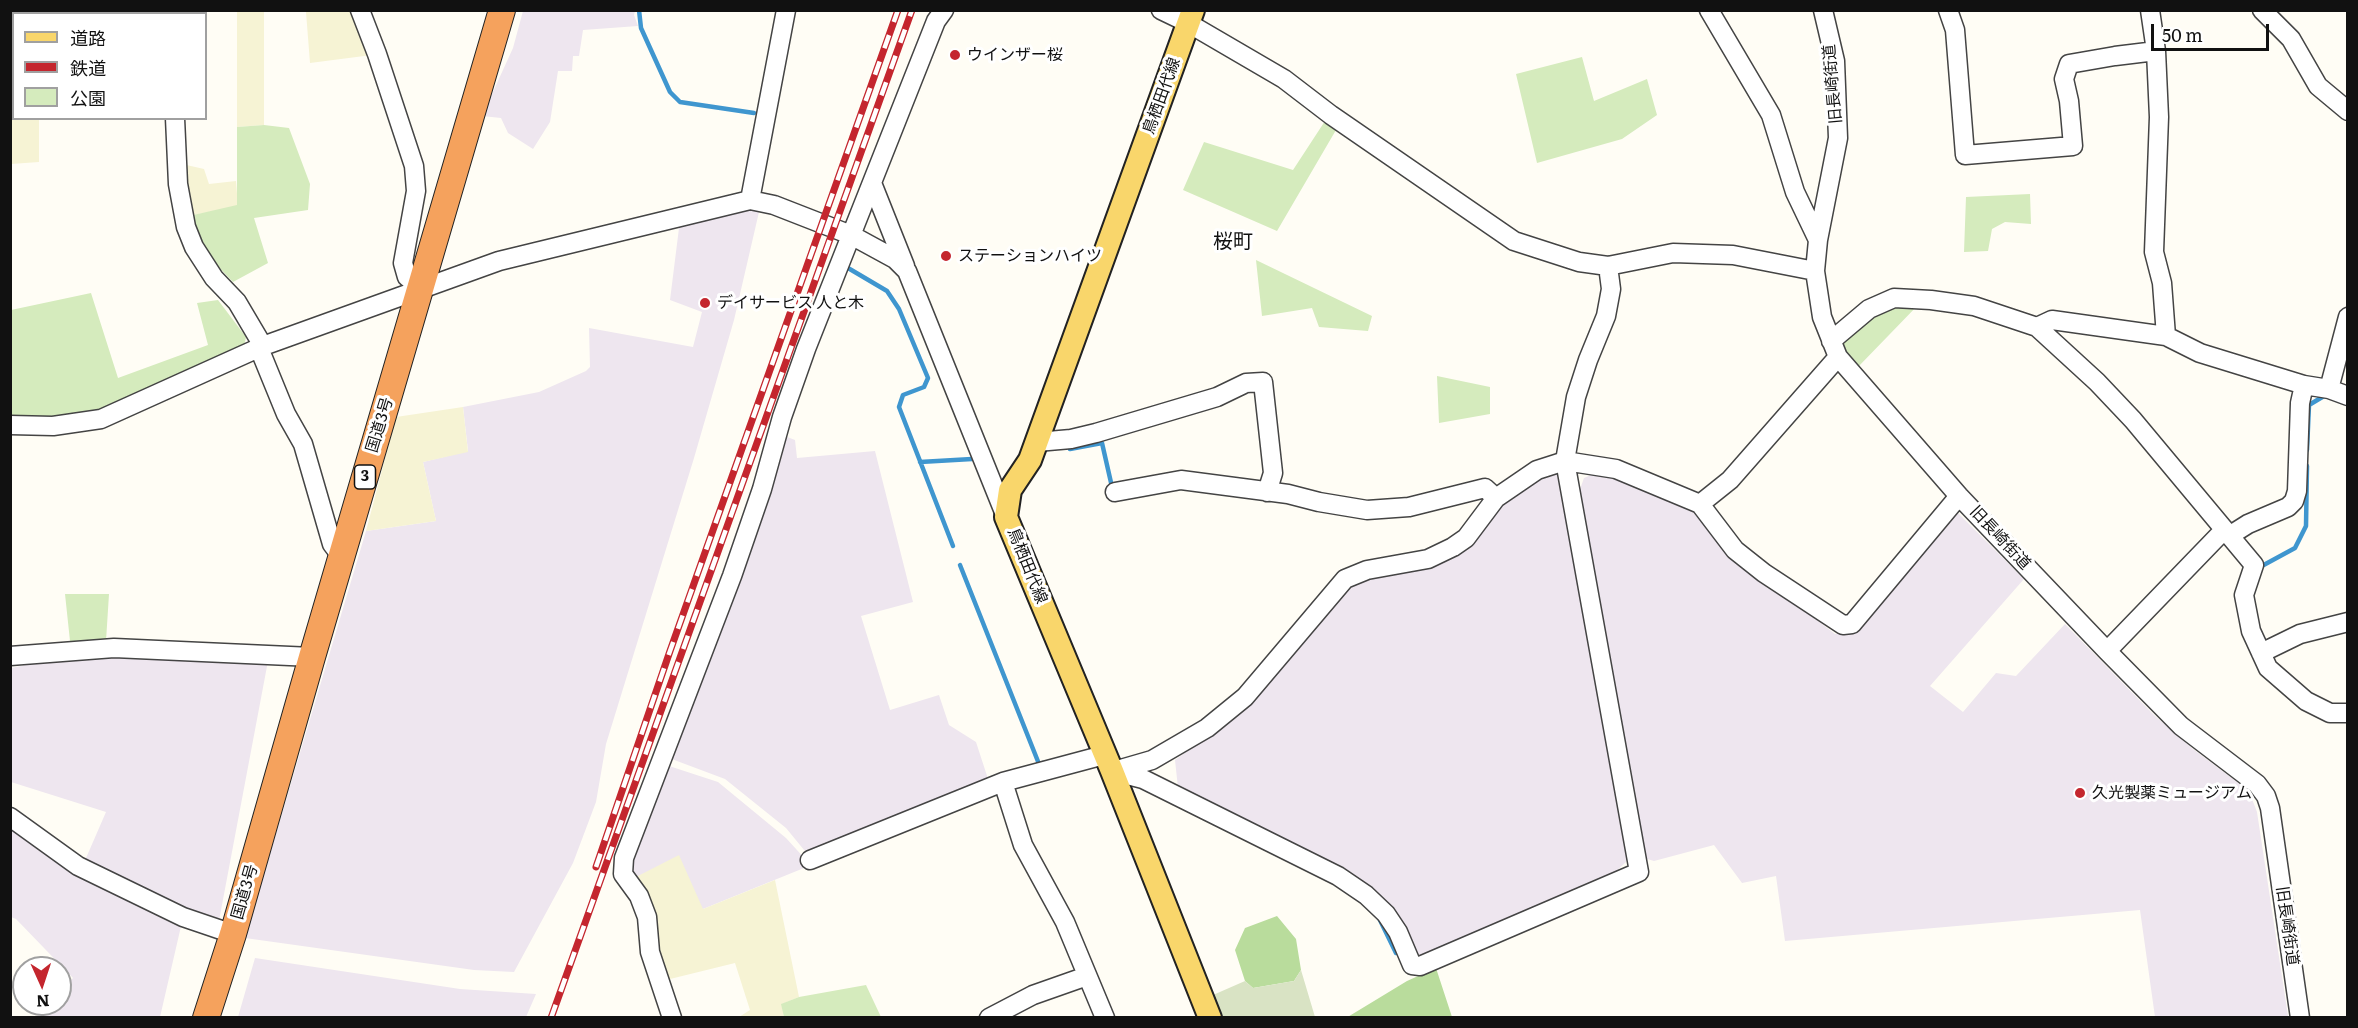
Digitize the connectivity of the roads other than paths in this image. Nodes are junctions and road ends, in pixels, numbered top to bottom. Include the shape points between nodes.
1 (360, 10) edge
2 (502, 10) edge
3 (786, 10) edge
4 (944, 10) edge
5 (1161, 10) edge
6 (1709, 10) edge
7 (1823, 10) edge
8 (1948, 10) edge
9 (2150, 10) edge
10 (2262, 10) edge
11 (1191, 17) edge
12 (2156, 51) junction
13 (2348, 111) edge
14 (175, 120) edge
15 (872, 183) junction
16 (750, 200) junction
17 (852, 235) junction
18 (1818, 240) junction
19 (1608, 266) junction
20 (907, 271) junction
21 (1815, 271) junction
22 (421, 288) junction
23 (2348, 316) edge
24 (2037, 327) junction
25 (2166, 336) junction
26 (261, 347) junction
27 (1835, 349) junction
28 (2304, 385) junction
29 (2329, 389) junction
30 (2348, 396) edge
31 (10, 425) edge
32 (1037, 442) junction
33 (1564, 461) junction
34 (1115, 492) dead end
35 (1267, 492) junction
36 (1959, 496) junction
37 (1496, 498) junction
38 (1700, 504) junction
39 (1006, 517) junction
40 (2227, 533) junction
41 (341, 556) junction
42 (2348, 622) edge
43 (2107, 651) junction
44 (2261, 653) junction
45 (10, 656) edge
46 (312, 657) junction
47 (2348, 713) edge
48 (1108, 763) junction
49 (1003, 782) junction
50 (10, 817) edge
51 (810, 860) dead end
52 (231, 939) junction
53 (1087, 976) junction
54 (206, 1017) edge
55 (213, 1017) edge
56 (672, 1017) edge
57 (989, 1017) edge
58 (1105, 1017) edge
59 (1210, 1017) edge
60 (2300, 1017) edge

1 - 22 street via 414,166 416,191 403,263 407,277
2 - 22 highway, 国道3号 / 3
3 - 16 street
4 - 15 street via 936,21
5 - 11 street
6 - 18 street via 1771,115 1795,192
7 - 18 street, 旧長崎街道 via 1835,61 1838,138
8 - 12 street via 1955,30 1965,155 2073,146 2064,79 2069,64
9 - 12 street
10 - 13 street via 2291,39 2318,86
11 - 19 street via 1514,241 1579,262
11 - 32 main road, 鳥栖田代線
12 - 25 street via 2159,117 2154,252 2162,283
14 - 26 street via 178,184 186,227 194,247 214,278 237,302
15 - 17 street
15 - 20 street
16 - 17 street
16 - 22 street via 499,261
17 - 20 street via 895,259
17 - 56 street via 806,348 732,576 624,858 623,874 639,896 647,917 650,951
18 - 21 street, 旧長崎街道
19 - 21 street via 1673,254 1732,255
19 - 33 street via 1611,290 1606,316 1576,398
20 - 39 street
21 - 27 street, 旧長崎街道 via 1817,297
22 - 26 street
22 - 41 highway, 国道3号 / 3
23 - 29 street
24 - 25 street via 2052,320
24 - 27 street via 1974,306 1894,298 1869,309
24 - 40 street via 2133,420
25 - 28 street via 2200,353
26 - 31 street via 101,419 53,426
26 - 41 street via 286,414 303,444 332,544
27 - 36 street, 旧長崎街道
27 - 38 street via 1730,480
28 - 29 street
28 - 40 street via 2294,501
29 - 30 street
32 - 35 street via 1096,433 1217,397 1246,383 1263,382 1273,473
32 - 39 main road, 鳥栖田代線 via 1010,490
33 - 37 street via 1537,470
33 - 38 street via 1616,469
33 - 48 street via 1639,872 1420,966 1412,965 1386,915 1338,876
34 - 35 street via 1180,480
35 - 37 street via 1367,510 1409,507 1485,488
36 - 38 street via 1852,624 1843,625 1735,550
36 - 43 street, 旧長崎街道
37 - 48 street via 1467,538 1454,547 1428,559 1367,570 1345,579 1245,697 1207,728 1152,760
39 - 48 main road, 鳥栖田代線
40 - 43 street
40 - 44 street via 2254,565 2244,595 2251,631
41 - 46 highway, 国道3号 / 3
42 - 44 street via 2300,634
43 - 60 street, 旧長崎街道 via 2181,726 2258,784 2266,796
44 - 47 street via 2268,668 2306,701 2330,713
45 - 46 street via 114,648
46 - 52 highway, 国道3号 / 3
48 - 49 street
48 - 59 main road, 鳥栖田代線
49 - 51 street
49 - 53 street via 1023,844 1065,922
50 - 52 street via 78,866
52 - 54 highway, 国道3号 / 3
52 - 55 highway, 国道3号 / 3
53 - 57 street via 1033,995
53 - 58 street

